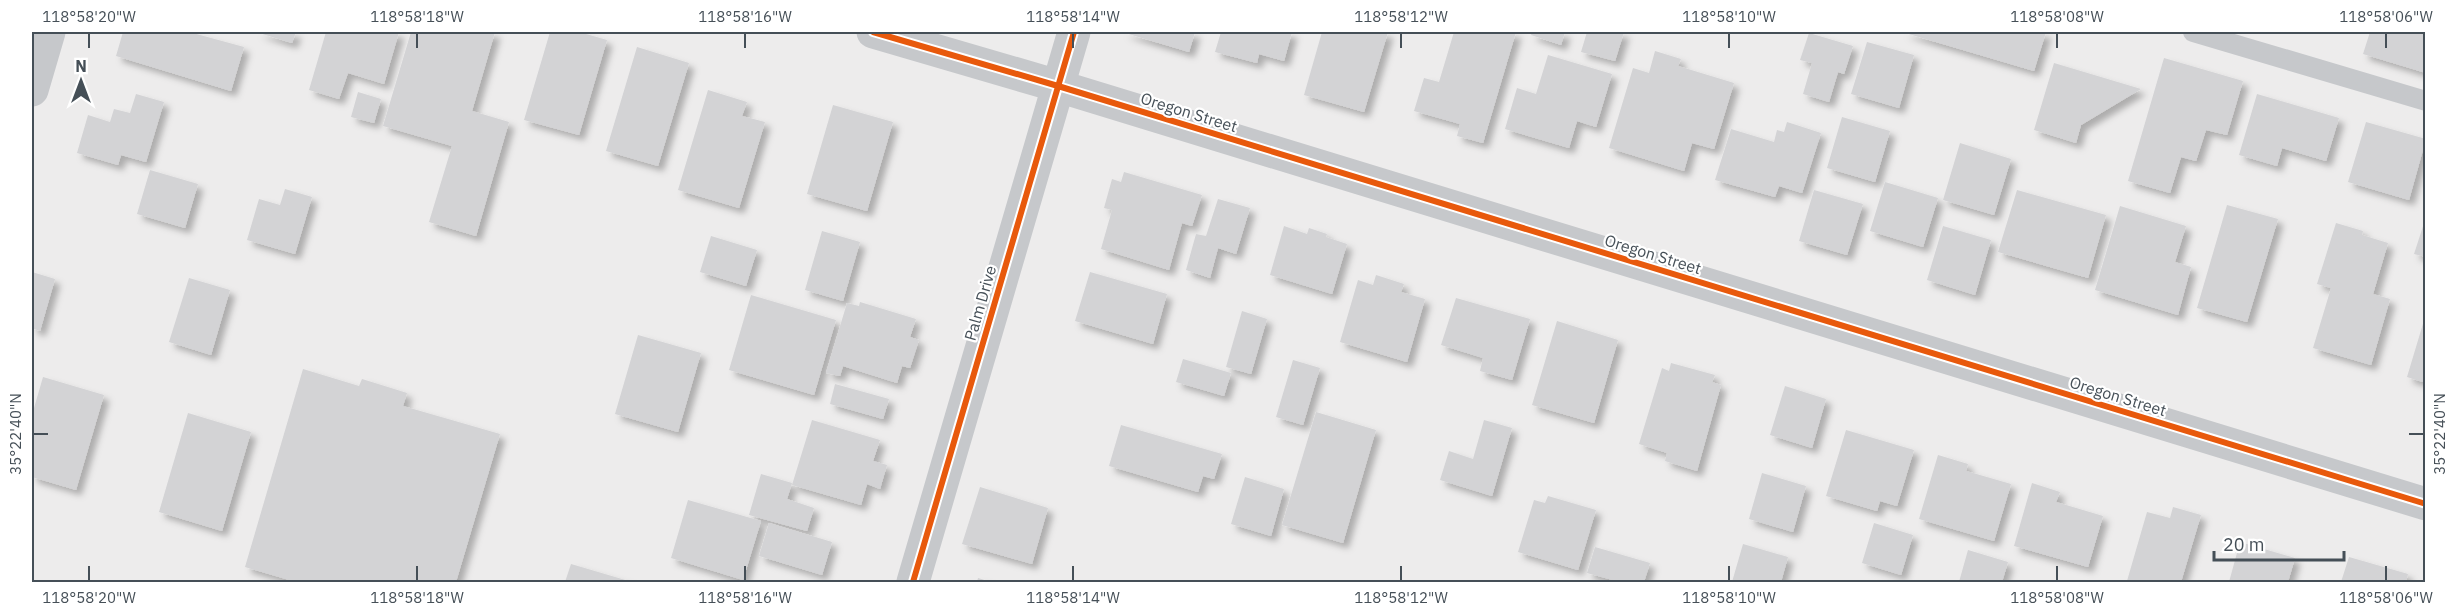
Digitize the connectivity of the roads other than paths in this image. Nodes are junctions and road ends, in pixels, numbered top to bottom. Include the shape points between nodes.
1 (49, 32) edge
2 (873, 32) edge
3 (1074, 32) edge
4 (2193, 32) edge
5 (1058, 86) junction
6 (32, 90) edge
7 (2426, 101) edge
8 (2426, 504) edge
9 (913, 582) edge

1 - 6 street
2 - 5 street, Oregon Street
3 - 5 street, Palm Drive
4 - 7 lane
5 - 8 street, Oregon Street
5 - 9 street, Palm Drive

